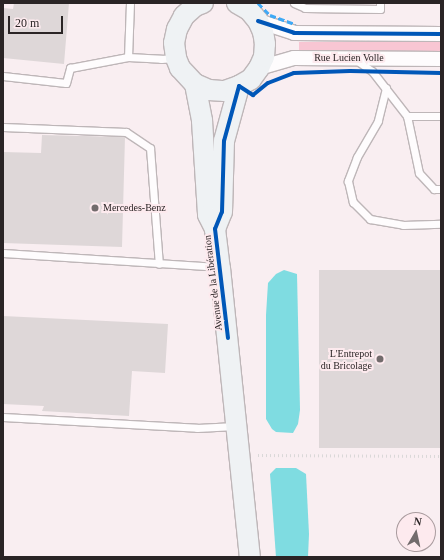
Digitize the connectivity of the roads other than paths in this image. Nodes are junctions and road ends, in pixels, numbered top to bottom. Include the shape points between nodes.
1 (130, 3) edge
2 (237, 3) edge
3 (294, 3) edge
4 (380, 3) edge
5 (198, 4) edge
6 (258, 21) junction
7 (441, 34) edge
8 (128, 57) junction
9 (176, 58) junction
10 (352, 58) junction
11 (441, 59) edge
12 (259, 68) junction
13 (3, 76) edge
14 (195, 84) junction
15 (239, 86) junction
16 (386, 88) junction
17 (407, 116) junction
18 (441, 116) edge
19 (3, 127) edge
20 (441, 189) edge
21 (441, 224) edge
22 (215, 229) junction
23 (3, 253) edge
24 (159, 264) junction
25 (220, 268) junction
26 (3, 417) edge
27 (237, 426) junction
28 (250, 557) edge

1 - 8 lane
2 - 6 main road
3 - 4 lane via 305,8 380,8
5 - 9 main road via 184,16 177,29 174,43
6 - 7 street via 294,33
6 - 12 main road via 265,44 264,57
8 - 9 lane
8 - 13 lane via 70,68 66,83
9 - 14 main road via 180,68
10 - 11 street, Rue Lucien Volle
10 - 12 street, Rue Lucien Volle via 294,58
10 - 16 lane via 372,71
12 - 15 main road via 251,78
14 - 15 main road via 209,90 225,90
14 - 22 main road, Avenue de la Libération via 202,121 208,215
15 - 22 main road, Avenue de la Libération via 224,141 222,212
16 - 17 lane
16 - 21 lane via 378,121 357,157 348,181 353,202 370,220 403,225
17 - 18 lane
17 - 20 lane via 419,173 434,189
19 - 24 lane via 126,132 150,148
22 - 25 main road, Avenue de la Libération
23 - 24 lane
24 - 25 lane
25 - 27 main road, Avenue de la Libération
26 - 27 lane via 197,428
27 - 28 main road, Avenue de la Libération

